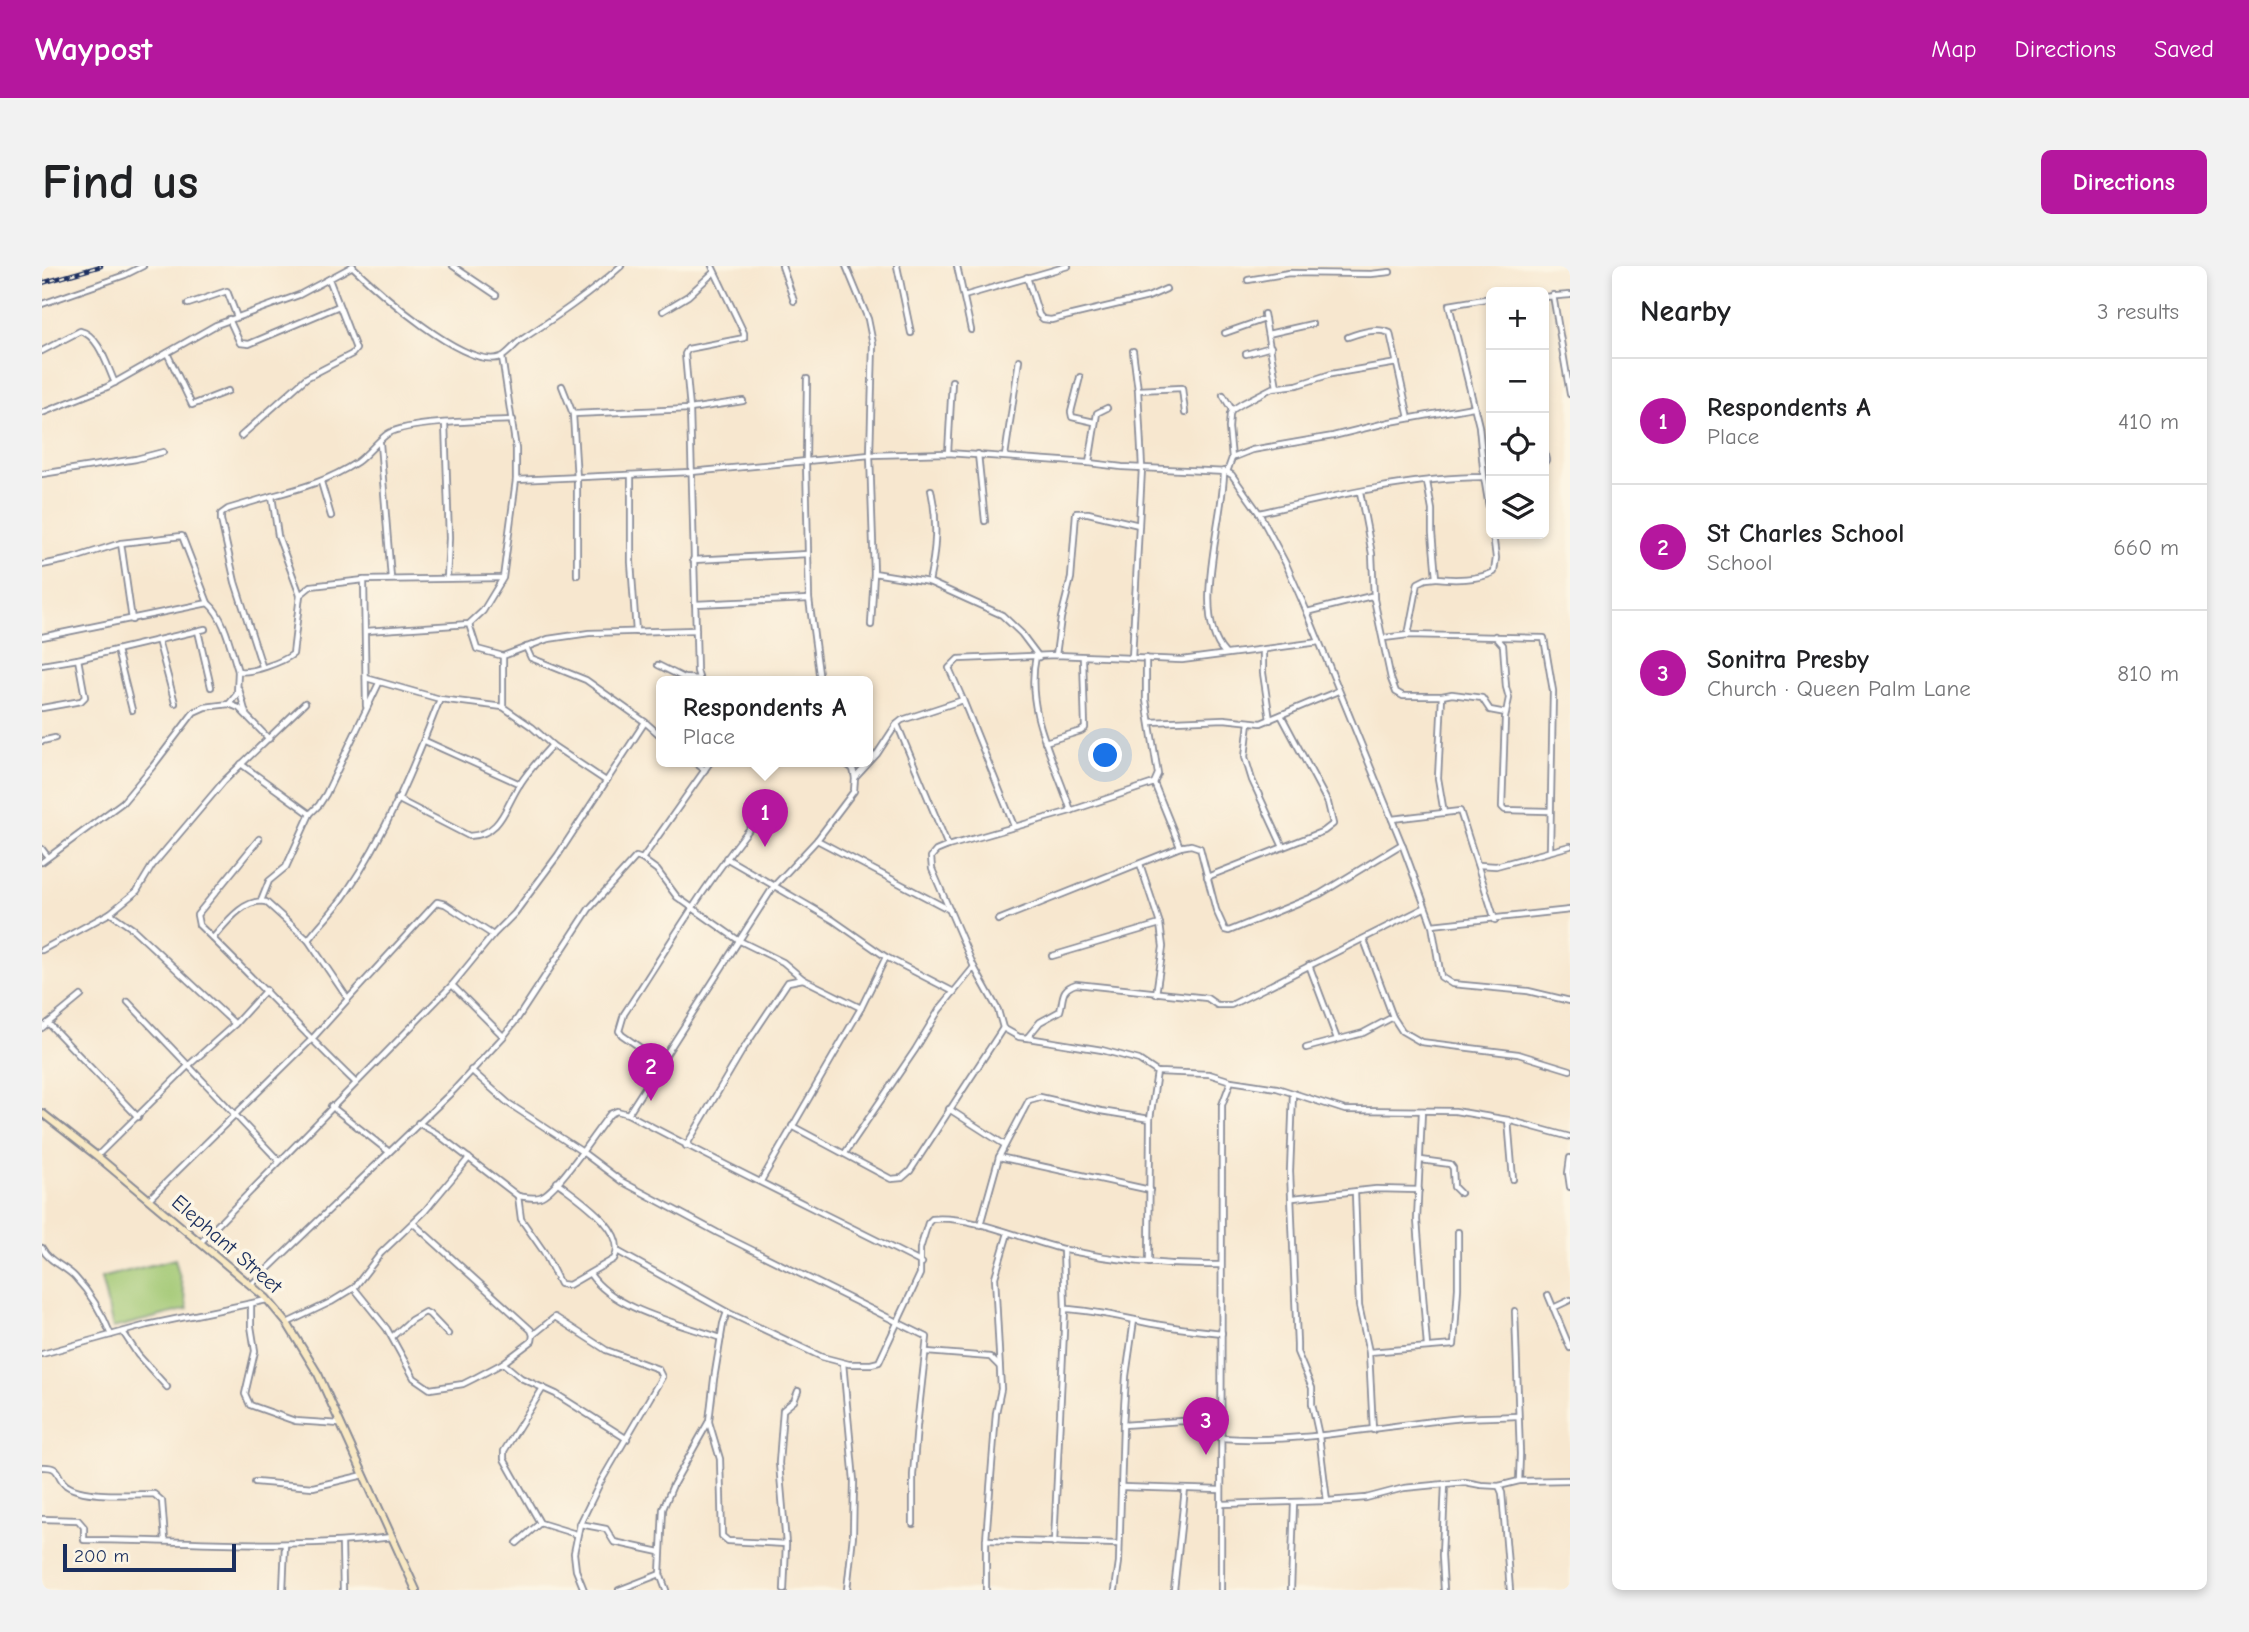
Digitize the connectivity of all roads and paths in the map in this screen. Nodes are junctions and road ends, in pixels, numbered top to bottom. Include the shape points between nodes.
1 (143, 266) edge
2 (352, 266) edge
3 (453, 266) edge
4 (621, 266) edge
5 (782, 266) edge
6 (846, 266) edge
7 (897, 266) edge
8 (957, 266) edge
9 (1068, 266) edge
10 (1371, 266) edge
11 (1060, 267) edge
12 (713, 269) edge
13 (1390, 272) dead end
14 (1371, 274) junction
15 (1027, 277) junction
16 (329, 279) junction
17 (1248, 280) dead end
18 (1166, 289) dead end
19 (496, 295) dead end
20 (1553, 295) junction
21 (1570, 295) edge
22 (964, 296) junction
23 (1549, 296) edge
24 (1486, 299) edge
25 (794, 301) dead end
26 (42, 304) edge
27 (188, 304) dead end
28 (339, 306) junction
29 (663, 311) dead end
30 (237, 317) junction
31 (229, 319) junction
32 (1312, 324) dead end
33 (971, 330) dead end
34 (1225, 333) dead end
35 (911, 334) dead end
36 (1268, 334) junction
37 (1348, 337) dead end
38 (1271, 347) junction
39 (42, 351) edge
40 (1133, 351) dead end
41 (167, 354) junction
42 (1246, 354) dead end
43 (502, 357) junction
44 (1019, 360) dead end
45 (1397, 363) junction
46 (1080, 377) dead end
47 (807, 379) dead end
48 (952, 382) dead end
49 (115, 383) junction
50 (562, 386) dead end
51 (1277, 387) junction
52 (1138, 390) junction
53 (228, 391) dead end
54 (1570, 394) edge
55 (1223, 395) dead end
56 (743, 401) dead end
57 (1474, 407) junction
58 (1107, 408) dead end
59 (690, 409) junction
60 (1232, 410) junction
61 (42, 413) edge
62 (1185, 413) dead end
63 (573, 414) junction
64 (1409, 418) junction
65 (513, 420) junction
66 (1094, 422) junction
67 (445, 423) junction
68 (241, 436) dead end
69 (380, 443) junction
70 (163, 452) dead end
71 (948, 453) junction
72 (978, 454) junction
73 (870, 455) junction
74 (1005, 456) junction
75 (1232, 458) junction
76 (806, 461) junction
77 (1089, 463) junction
78 (1142, 468) junction
79 (1225, 471) junction
80 (691, 472) junction
81 (42, 474) edge
82 (631, 476) junction
83 (1484, 477) junction
84 (577, 479) junction
85 (516, 480) junction
86 (321, 482) junction
87 (1427, 482) junction
88 (1486, 489) edge
89 (931, 490) dead end
90 (1360, 492) junction
91 (272, 496) junction
92 (1259, 513) junction
93 (331, 516) dead end
94 (985, 521) dead end
95 (1139, 525) junction
96 (1494, 539) edge
97 (121, 543) junction
98 (808, 554) junction
99 (693, 560) junction
100 (42, 565) edge
101 (874, 573) junction
102 (577, 575) dead end
103 (391, 578) junction
104 (447, 578) junction
105 (503, 578) junction
106 (1436, 578) junction
107 (364, 580) junction
108 (929, 582) junction
109 (300, 595) junction
110 (809, 599) junction
111 (1374, 599) junction
112 (208, 603) junction
113 (695, 604) junction
114 (1307, 612) junction
115 (132, 620) junction
116 (469, 624) junction
117 (870, 625) dead end
118 (205, 629) dead end
119 (696, 630) junction
120 (198, 631) junction
121 (366, 631) junction
122 (636, 632) junction
123 (1408, 635) junction
124 (1494, 635) junction
125 (42, 638) edge
126 (1384, 638) junction
127 (158, 640) junction
128 (1319, 642) junction
129 (526, 647) junction
130 (117, 650) junction
131 (1263, 650) junction
132 (1226, 654) junction
133 (1056, 655) junction
134 (503, 656) junction
135 (1038, 657) junction
136 (1083, 658) junction
137 (1132, 658) junction
138 (78, 659) junction
139 (1146, 659) junction
140 (42, 665) edge
141 (658, 665) dead end
142 (262, 666) junction
143 (238, 671) junction
144 (681, 676) edge
145 (699, 676) edge
146 (819, 676) edge
147 (366, 678) junction
148 (379, 682) junction
149 (211, 687) dead end
150 (238, 688) junction
151 (1338, 691) junction
152 (1442, 696) junction
153 (440, 699) junction
154 (963, 700) junction
155 (175, 703) dead end
156 (305, 703) dead end
157 (229, 704) junction
158 (366, 706) junction
159 (503, 707) junction
160 (42, 708) edge
161 (132, 710) dead end
162 (1506, 713) junction
163 (246, 715) junction
164 (1281, 715) junction
165 (1270, 720) junction
166 (645, 722) junction
167 (1149, 722) junction
168 (1249, 722) junction
169 (897, 724) junction
170 (656, 732) edge
171 (55, 738) dead end
172 (269, 739) junction
173 (42, 741) edge
174 (425, 741) junction
175 (1045, 741) junction
176 (552, 745) junction
177 (873, 758) edge
178 (241, 764) junction
179 (701, 767) edge
180 (707, 767) edge
181 (850, 767) edge
182 (865, 767) edge
183 (705, 770) junction
184 (855, 778) junction
185 (606, 781) junction
186 (1154, 783) junction
187 (520, 784) junction
188 (397, 799) junction
189 (1071, 811) junction
190 (1549, 811) junction
191 (1444, 813) junction
192 (310, 814) junction
193 (1392, 819) junction
194 (756, 821) dead end
195 (1014, 826) junction
196 (259, 838) dead end
197 (817, 840) junction
198 (1402, 844) junction
199 (948, 846) junction
200 (1184, 846) junction
201 (1570, 846) edge
202 (1283, 847) junction
203 (42, 849) edge
204 (1550, 850) junction
205 (48, 857) junction
206 (726, 858) junction
207 (642, 859) junction
208 (42, 862) edge
209 (1139, 864) junction
210 (1479, 865) junction
211 (1207, 877) junction
212 (774, 886) junction
213 (261, 901) junction
214 (1424, 908) junction
215 (691, 909) junction
216 (1570, 910) edge
217 (951, 911) junction
218 (110, 913) junction
219 (998, 920) dead end
220 (1495, 920) junction
221 (1160, 924) junction
222 (1432, 925) junction
223 (493, 935) junction
224 (213, 939) junction
225 (308, 940) junction
226 (738, 940) junction
227 (1364, 940) junction
228 (42, 950) edge
229 (1052, 956) dead end
230 (886, 957) junction
231 (1309, 965) junction
232 (974, 967) junction
233 (803, 979) junction
234 (452, 985) junction
235 (265, 990) junction
236 (954, 992) junction
237 (1156, 994) junction
238 (81, 996) dead end
239 (348, 999) junction
240 (1570, 1001) edge
241 (128, 1002) dead end
242 (861, 1008) junction
243 (1392, 1017) junction
244 (48, 1023) junction
245 (235, 1024) junction
246 (42, 1028) edge
247 (1003, 1028) junction
248 (503, 1037) junction
249 (1027, 1038) junction
250 (1337, 1039) junction
251 (311, 1040) junction
252 (1306, 1048) dead end
253 (661, 1062) junction
254 (189, 1065) junction
255 (471, 1070) junction
256 (1570, 1070) edge
257 (1157, 1072) junction
258 (1231, 1081) junction
259 (355, 1082) junction
260 (1293, 1093) junction
261 (331, 1107) junction
262 (949, 1110) junction
263 (1422, 1111) junction
264 (42, 1113) edge
265 (234, 1114) junction
266 (628, 1114) junction
267 (138, 1117) junction
268 (1150, 1119) junction
269 (1508, 1120) junction
270 (418, 1123) junction
271 (792, 1126) junction
272 (1570, 1137) edge
273 (1005, 1145) junction
274 (687, 1146) junction
275 (388, 1151) junction
276 (582, 1151) junction
277 (845, 1153) junction
278 (97, 1156) junction
279 (999, 1157) junction
280 (469, 1158) junction
281 (1570, 1158) edge
282 (1421, 1160) junction
283 (279, 1161) junction
284 (1513, 1179) dead end
285 (761, 1181) junction
286 (557, 1182) junction
287 (1570, 1187) edge
288 (1150, 1190) junction
289 (1419, 1190) junction
290 (1355, 1192) junction
291 (1460, 1193) dead end
292 (518, 1196) junction
293 (1293, 1198) junction
294 (149, 1199) junction
295 (414, 1223) junction
296 (980, 1225) junction
297 (1458, 1232) dead end
298 (1008, 1233) junction
299 (200, 1243) junction
300 (42, 1248) edge
301 (1063, 1249) junction
302 (618, 1252) junction
303 (922, 1263) junction
304 (1149, 1264) junction
305 (1220, 1265) junction
306 (590, 1274) junction
307 (250, 1286) junction
308 (354, 1289) junction
309 (1548, 1295) dead end
310 (268, 1300) junction
311 (1570, 1300) edge
312 (251, 1304) junction
313 (1553, 1308) junction
314 (1065, 1309) junction
315 (1516, 1311) dead end
316 (727, 1312) junction
317 (1134, 1320) junction
318 (897, 1322) junction
319 (287, 1323) junction
320 (123, 1332) junction
321 (1222, 1332) junction
322 (448, 1334) dead end
323 (111, 1335) junction
324 (533, 1335) junction
325 (392, 1337) junction
326 (721, 1338) junction
327 (1427, 1346) junction
328 (999, 1348) junction
329 (1570, 1348) edge
330 (927, 1352) junction
331 (1368, 1352) junction
332 (42, 1354) edge
333 (990, 1357) junction
334 (503, 1363) junction
335 (843, 1363) junction
336 (1000, 1367) junction
337 (167, 1387) dead end
338 (543, 1388) junction
339 (798, 1391) dead end
340 (1517, 1416) junction
341 (709, 1421) junction
342 (1220, 1423) junction
343 (341, 1424) junction
344 (1123, 1425) junction
345 (1373, 1430) junction
346 (1319, 1436) junction
347 (1221, 1438) junction
348 (627, 1439) junction
349 (42, 1467) edge
350 (365, 1475) junction
351 (1570, 1480) edge
352 (1519, 1481) junction
353 (255, 1482) dead end
354 (1445, 1485) junction
355 (1499, 1486) junction
356 (1122, 1487) junction
357 (1185, 1489) junction
358 (1221, 1490) junction
359 (1327, 1501) junction
360 (1294, 1503) junction
361 (1222, 1504) junction
362 (42, 1519) edge
363 (540, 1523) junction
364 (580, 1524) junction
365 (913, 1524) dead end
366 (576, 1534) junction
367 (392, 1537) junction
368 (165, 1540) junction
369 (986, 1540) junction
370 (517, 1543) dead end
371 (1054, 1543) junction
372 (285, 1544) junction
373 (342, 1544) junction
374 (786, 1544) junction
375 (1119, 1544) junction
376 (660, 1552) junction
377 (660, 1574) junction
378 (283, 1590) edge
379 (343, 1590) edge
380 (416, 1590) edge
381 (584, 1590) edge
382 (619, 1590) edge
383 (666, 1590) edge
384 (784, 1590) edge
385 (847, 1590) edge
386 (986, 1590) edge
387 (1115, 1590) edge
388 (1174, 1590) edge
389 (1221, 1590) edge
390 (1291, 1590) edge
391 (1444, 1590) edge
392 (1510, 1590) edge

1 - 26 street
2 - 16 street
2 - 43 street via 443,340 485,358
3 - 19 street
4 - 43 street
5 - 25 street
6 - 73 street via 873,344
7 - 35 street
8 - 22 street
9 - 11 street
10 - 14 street
11 - 15 street
12 - 29 street via 688,296
12 - 59 street via 744,338 688,349
13 - 14 street
14 - 17 street via 1289,274
15 - 18 street via 1039,315 1051,320
15 - 22 street
16 - 28 street
16 - 30 street
20 - 21 street
20 - 23 street
20 - 54 street
22 - 33 street
24 - 57 street via 1449,305
27 - 30 street via 227,291
28 - 31 street via 249,344 240,343
28 - 68 street via 356,349 306,378
30 - 31 street
31 - 41 street
32 - 36 street
34 - 36 street via 1265,317
36 - 38 street
37 - 45 street via 1362,331 1388,331
38 - 42 street
38 - 51 street
39 - 49 street via 80,331 87,332
40 - 52 street
41 - 49 street
41 - 53 street via 192,404
43 - 65 street
44 - 74 street
45 - 51 street
45 - 64 street
46 - 66 street via 1072,417
47 - 76 street
48 - 71 street
49 - 61 street
50 - 63 street
51 - 60 street
52 - 62 street via 1182,388
52 - 78 street
55 - 60 street
56 - 59 street
57 - 64 street
57 - 83 street
58 - 66 street via 1097,413
59 - 63 street
59 - 80 street
60 - 75 street
63 - 84 street
64 - 75 street
65 - 67 street
65 - 85 street
66 - 77 street
67 - 69 street via 387,433
67 - 104 street
69 - 86 street
69 - 103 street
70 - 81 street
71 - 72 street
71 - 73 street
72 - 74 street
72 - 94 street
73 - 76 street
73 - 101 street
74 - 77 street
75 - 79 street
76 - 80 street
76 - 98 street
77 - 78 street
78 - 79 street
78 - 95 street
79 - 92 street
79 - 132 street via 1210,597 1213,636
80 - 82 street
80 - 99 street
82 - 84 street
82 - 122 street
83 - 87 street
83 - 88 street
84 - 85 street
84 - 102 street
85 - 105 street
86 - 91 street
86 - 93 street
87 - 90 street
87 - 106 street
89 - 108 street via 936,549
90 - 92 street
90 - 111 street via 1372,554
91 - 109 street via 278,536
91 - 142 street via 221,514 233,575
92 - 114 street
95 - 133 street via 1076,513 1071,578
95 - 137 street
96 - 106 street via 1494,572
97 - 100 street
97 - 112 street via 182,536
97 - 115 street
98 - 99 street
98 - 110 street
99 - 113 street
101 - 108 street
101 - 117 street
103 - 104 street
103 - 107 street
104 - 105 street
105 - 116 street via 483,611
106 - 123 street via 1418,583
107 - 109 street via 311,586
107 - 121 street
108 - 135 street via 1002,615
109 - 142 street via 293,654
110 - 113 street
110 - 146 street
111 - 114 street via 1367,595
111 - 126 street
112 - 115 street
112 - 143 street
113 - 119 street
114 - 128 street
115 - 125 street
116 - 121 street
116 - 134 street via 477,649
118 - 120 street
119 - 122 street
119 - 145 street
120 - 127 street
120 - 149 street
121 - 147 street
122 - 129 street via 589,633
123 - 124 street
123 - 126 street
124 - 162 street via 1506,656
124 - 190 street via 1544,638 1553,691
126 - 152 street via 1396,692
127 - 130 street
127 - 155 street
128 - 131 street
128 - 151 street
129 - 134 street
129 - 166 street via 531,658 586,681
130 - 138 street
130 - 161 street
131 - 132 street
131 - 165 street
132 - 139 street
133 - 135 street
133 - 136 street
134 - 159 street
135 - 154 street via 958,659 949,668
135 - 175 street via 1035,707
136 - 137 street
136 - 175 street via 1085,728
137 - 139 street
138 - 140 street
138 - 160 street via 85,698
139 - 167 street
141 - 144 street
142 - 143 street
143 - 150 street
147 - 148 street
147 - 158 street
148 - 153 street
148 - 158 street
150 - 157 street
150 - 163 street
151 - 164 street
151 - 193 street
152 - 162 street via 1482,698 1490,709
152 - 191 street via 1438,778
153 - 159 street
153 - 174 street
154 - 169 street
154 - 195 street
156 - 172 street
157 - 163 street
157 - 205 street via 194,712 123,802
158 - 192 street via 326,794
159 - 176 street
162 - 190 street via 1502,807
163 - 172 street
164 - 165 street
164 - 202 street via 1334,820 1330,828
165 - 168 street
166 - 170 street
166 - 185 street
167 - 168 street
167 - 186 street via 1158,774
168 - 202 street via 1245,757
169 - 177 street
169 - 199 street
171 - 173 street
172 - 178 street
174 - 187 street
174 - 188 street
175 - 189 street
176 - 185 street
176 - 187 street
178 - 192 street
178 - 218 street via 152,866 142,885
179 - 183 street
180 - 183 street
181 - 184 street
182 - 184 street
183 - 207 street
184 - 197 street via 854,791
185 - 223 street via 558,855
186 - 189 street
186 - 200 street via 1180,847
187 - 188 street via 493,828 481,836 469,836
188 - 225 street via 344,896
189 - 195 street
190 - 204 street
191 - 193 street
191 - 210 street via 1461,811
192 - 213 street via 286,867 270,881
193 - 198 street
194 - 206 street
195 - 199 street
196 - 224 street via 197,915 199,925
197 - 212 street
197 - 217 street
198 - 211 street via 1320,894 1228,931 1222,928
198 - 214 street
199 - 217 street via 931,857
200 - 209 street
200 - 211 street via 1200,848
201 - 204 street
202 - 211 street
203 - 205 street
204 - 210 street via 1496,866
205 - 208 street
206 - 212 street
206 - 215 street
207 - 215 street
207 - 248 street via 636,857 589,909
209 - 219 street
209 - 221 street
210 - 220 street
212 - 226 street
212 - 230 street
213 - 224 street via 234,915
213 - 225 street
214 - 222 street
214 - 227 street
215 - 226 street
215 - 253 street via 620,1025 622,1035
216 - 220 street
217 - 232 street
218 - 228 street
218 - 245 street
220 - 222 street
221 - 229 street
221 - 237 street via 1163,947
222 - 240 street via 1439,970 1446,981
223 - 234 street
223 - 239 street via 437,902
224 - 235 street
225 - 239 street
226 - 233 street via 783,962
226 - 253 street
227 - 231 street
227 - 243 street
230 - 236 street
230 - 242 street
231 - 237 street via 1231,1005
231 - 250 street
232 - 236 street
232 - 247 street
233 - 242 street
233 - 274 street via 788,982 769,1007
234 - 248 street
234 - 259 street
235 - 245 street
235 - 251 street
236 - 277 street
237 - 249 street via 1068,987 1059,1011 1040,1022
238 - 244 street
239 - 251 street
241 - 254 street
242 - 271 street
243 - 250 street via 1363,1033
243 - 256 street via 1402,1031 1421,1042 1518,1054
244 - 246 street
244 - 267 street
245 - 254 street
247 - 249 street
247 - 262 street
248 - 255 street
249 - 257 street via 1102,1050 1139,1060
250 - 252 street
251 - 259 street
251 - 265 street
253 - 266 street
254 - 265 street
254 - 267 street
255 - 270 street
255 - 276 street via 508,1103
257 - 258 street via 1209,1074
257 - 268 street
258 - 260 street
258 - 305 street via 1222,1105
259 - 261 street
260 - 263 street via 1345,1110
260 - 293 street
261 - 275 street
261 - 283 street
262 - 273 street
262 - 277 street via 902,1178 891,1179
263 - 269 street
263 - 282 street
264 - 278 main road, Elephant Street
265 - 283 street
265 - 294 street
266 - 274 street
266 - 276 street via 610,1114
267 - 278 street
268 - 273 street via 1034,1097 1025,1105
268 - 288 street
269 - 272 street
269 - 284 street
270 - 275 street
270 - 280 street
271 - 277 street
271 - 285 street
273 - 279 street
274 - 285 street
275 - 307 street
276 - 286 street
276 - 318 street via 655,1201
278 - 294 main road, Elephant Street
279 - 288 street
279 - 296 street
280 - 292 street
280 - 295 street
281 - 287 street
282 - 289 street
282 - 291 street via 1450,1164 1454,1187
283 - 299 street
285 - 303 street
286 - 292 street via 543,1196
286 - 302 street via 606,1223
288 - 304 street
289 - 290 street
289 - 327 street
290 - 293 street
290 - 331 street via 1360,1322
292 - 306 street via 521,1219 560,1284 569,1286
293 - 346 street via 1297,1352 1312,1388
294 - 299 main road, Elephant Street
295 - 308 street via 381,1253
295 - 324 street
296 - 298 street
296 - 303 street via 932,1219 920,1250
297 - 327 street via 1454,1345
298 - 301 street
298 - 328 street via 995,1277
299 - 307 main road, Elephant Street
300 - 323 street via 77,1279
301 - 304 street
301 - 314 street
302 - 306 street
302 - 316 street
303 - 318 street
304 - 305 street
305 - 321 street
306 - 326 street via 602,1289 627,1305
307 - 310 main road, Elephant Street
308 - 319 street
308 - 325 street
309 - 313 street
310 - 312 street
310 - 319 main road, Elephant Street
311 - 313 street
312 - 320 street
312 - 343 street via 255,1351 246,1400 295,1421
313 - 329 street
314 - 317 street
314 - 371 street
315 - 340 street
316 - 326 street
316 - 335 street
317 - 321 street
317 - 344 street
318 - 330 street via 927,1337
318 - 335 street via 879,1362
319 - 343 main road, Elephant Street
320 - 323 street
320 - 337 street
321 - 342 street
322 - 325 street via 425,1312
323 - 332 street
324 - 334 street via 532,1341
324 - 348 street via 555,1317 606,1350 658,1369 662,1377
325 - 334 street via 414,1378 430,1389 463,1384
326 - 341 street
327 - 331 street
328 - 333 street
328 - 336 street
330 - 333 street
330 - 365 street via 917,1426
331 - 345 street
333 - 336 street
334 - 338 street
335 - 385 street via 854,1481
336 - 369 street
338 - 348 street
338 - 363 street via 504,1451 504,1459
339 - 374 street via 784,1408 781,1430
340 - 345 street
340 - 352 street
341 - 374 street via 720,1460 722,1536 727,1541
341 - 376 street via 663,1509
342 - 344 street
342 - 347 street
343 - 350 main road, Elephant Street
344 - 356 street
345 - 346 street
346 - 347 street
346 - 359 street
347 - 358 street
348 - 364 street
349 - 368 street via 58,1471 67,1485 87,1492 154,1494 162,1501
350 - 353 street via 313,1487
350 - 367 main road, Elephant Street
351 - 352 street
352 - 355 street
354 - 355 street
354 - 359 street
354 - 391 street
355 - 392 street
356 - 357 street
356 - 375 street
357 - 358 street
357 - 388 street
358 - 361 street
359 - 360 street
360 - 361 street
360 - 390 street
361 - 389 street
362 - 368 street via 78,1520 84,1540
363 - 366 street
363 - 370 street
364 - 366 street
364 - 376 street via 606,1529 614,1542
366 - 381 street via 576,1570
367 - 373 street
367 - 380 main road, Elephant Street
368 - 372 street
369 - 371 street
369 - 386 street
371 - 375 street
372 - 373 street
372 - 378 street
373 - 379 street
374 - 384 street
375 - 387 street
376 - 377 street
377 - 382 street
377 - 383 street

